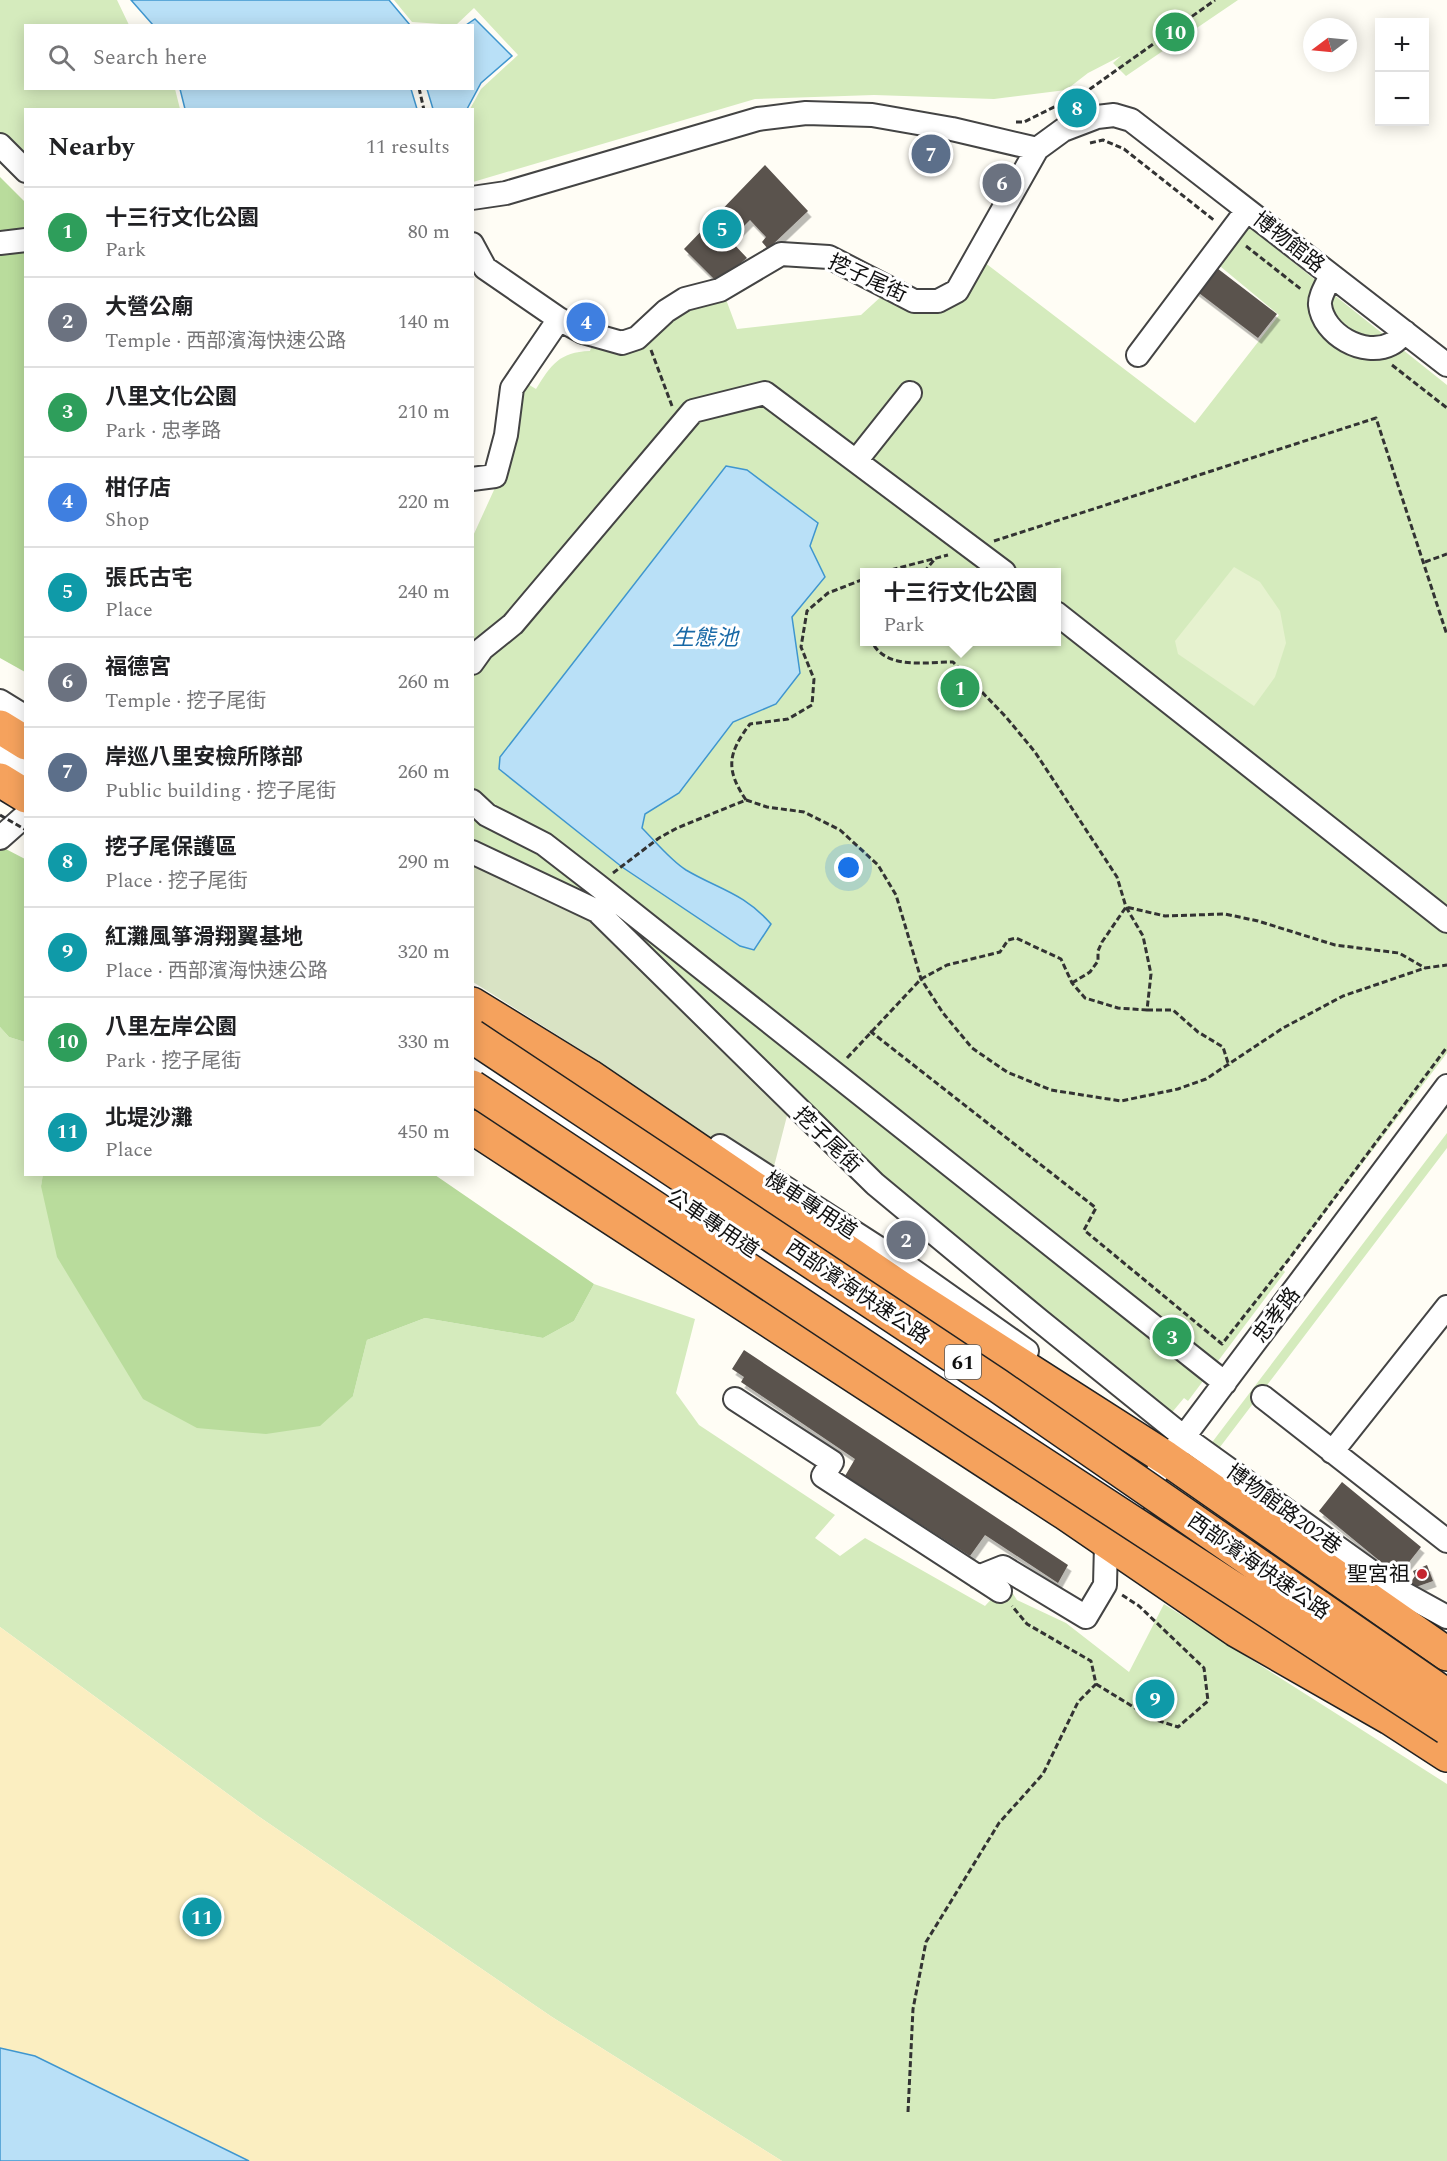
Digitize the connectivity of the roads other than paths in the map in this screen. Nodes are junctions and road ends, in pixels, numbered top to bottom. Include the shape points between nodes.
1 (1131, 120) joint
2 (0, 145) edge
3 (1037, 149) junction
4 (24, 169) edge
5 (474, 198) edge
6 (1247, 210) junction
7 (24, 240) edge
8 (0, 243) edge
9 (474, 248) edge
10 (1331, 275) junction
11 (559, 319) junction
12 (1405, 332) junction
13 (1138, 355) dead end
14 (1447, 365) edge
15 (910, 393) dead end
16 (856, 461) junction
17 (474, 479) edge
18 (998, 568) edge
19 (1061, 617) edge
20 (474, 660) edge
21 (0, 701) edge
22 (24, 716) edge
23 (0, 727) edge
24 (24, 742) edge
25 (0, 751) edge
26 (24, 765) edge
27 (0, 780) edge
28 (24, 795) edge
29 (0, 797) edge
30 (474, 803) edge
31 (24, 813) edge
32 (24, 816) edge
33 (0, 838) edge
34 (474, 853) edge
35 (1447, 921) edge
36 (474, 991) edge
37 (474, 1005) edge
38 (474, 1037) edge
39 (474, 1063) edge
40 (1447, 1086) edge
41 (474, 1088) edge
42 (474, 1128) edge
43 (474, 1136) edge
44 (906, 1279) junction
45 (1447, 1307) edge
46 (846, 1378) junction
47 (1225, 1383) junction
48 (1263, 1397) dead end
49 (735, 1399) dead end
50 (1175, 1447) junction
51 (1332, 1452) junction
52 (1134, 1502) junction
53 (1447, 1541) edge
54 (1106, 1544) junction
55 (978, 1577) junction
56 (1000, 1591) road end
57 (1444, 1639) edge
58 (1447, 1696) edge
59 (1447, 1728) edge
60 (1447, 1755) edge

1 - 3 street, 挖子尾街 via 1114,115 1097,117 1063,130
1 - 6 street, 博物館路
2 - 4 street
3 - 5 street via 872,116 806,113 758,119 506,193
3 - 11 street, 挖子尾街 via 957,291 938,301 914,301 829,257 781,254 720,290 685,299 634,339 622,343 583,332
6 - 10 street, 博物館路
6 - 13 street
7 - 8 street
9 - 11 street via 485,268
10 - 12 street, 博物館路
10 - 12 street via 1319,303 1325,324 1342,340 1368,347 1390,345
11 - 17 street via 512,387 506,435 495,476
12 - 14 street, 博物館路
15 - 16 street
16 - 18 street
16 - 20 street via 765,393 693,411 513,624 482,648
19 - 35 street
21 - 22 street
23 - 24 highway
25 - 26 street
27 - 28 highway
29 - 31 street
30 - 47 street via 487,815 544,844
32 - 33 street
34 - 50 street, 挖子尾街 via 597,911 875,1184
36 - 44 street, 機車專用道
37 - 44 highway
38 - 58 highway, 西部濱海快速公路 / 61, bridge via 997,1385
39 - 52 street, 公車專用道
40 - 47 street, 忠孝路
41 - 59 highway, 西部濱海快速公路 / 61, bridge
42 - 46 highway
43 - 46 street via 524,1173
44 - 50 highway
45 - 51 street
46 - 54 highway via 1065,1513
47 - 50 street, 忠孝路
48 - 51 street
49 - 55 street via 832,1462 823,1476
50 - 52 street, 忠孝路
50 - 57 highway
51 - 53 street
52 - 54 street, 忠孝路
54 - 55 street via 1105,1585 1086,1617 1003,1567
54 - 60 highway via 1236,1630
55 - 56 street

